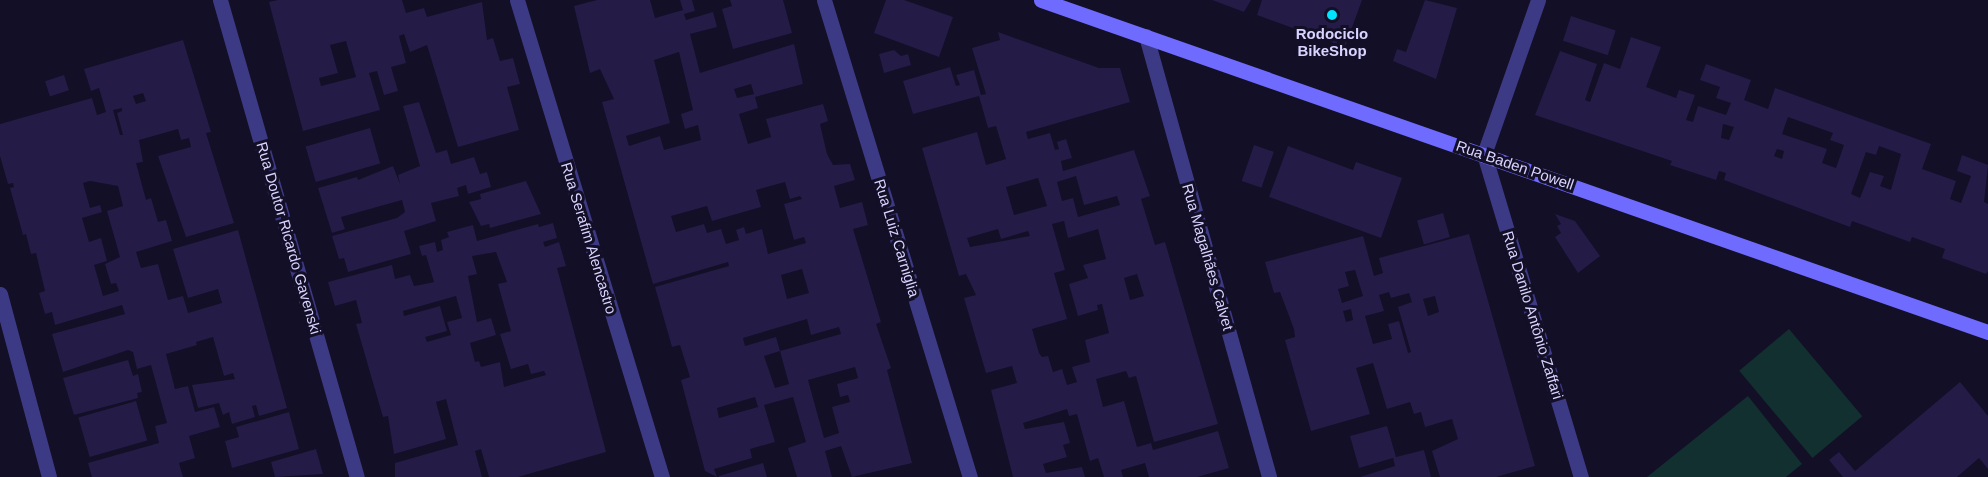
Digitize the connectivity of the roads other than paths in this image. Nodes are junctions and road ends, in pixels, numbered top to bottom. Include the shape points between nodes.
1 (220, 0) edge
2 (517, 0) edge
3 (825, 0) edge
4 (1041, 0) edge
5 (1538, 0) edge
6 (1146, 36) junction
7 (1484, 154) junction
8 (0, 294) edge
9 (1988, 332) edge
10 (49, 477) edge
11 (357, 477) edge
12 (662, 477) edge
13 (970, 477) edge
14 (1269, 477) edge
15 (1581, 477) edge

1 - 11 street, Rua Doutor Ricardo Gavenski
2 - 12 street, Rua Serafim Alencastro
3 - 13 street, Rua Luiz Carniglia
4 - 6 street, Rua Baden Powell
5 - 7 street
6 - 7 street, Rua Baden Powell
6 - 14 street, Rua Magalhães Calvet
7 - 9 street, Rua Baden Powell
7 - 15 street, Rua Danilo Antônio Zaffari
8 - 10 street

